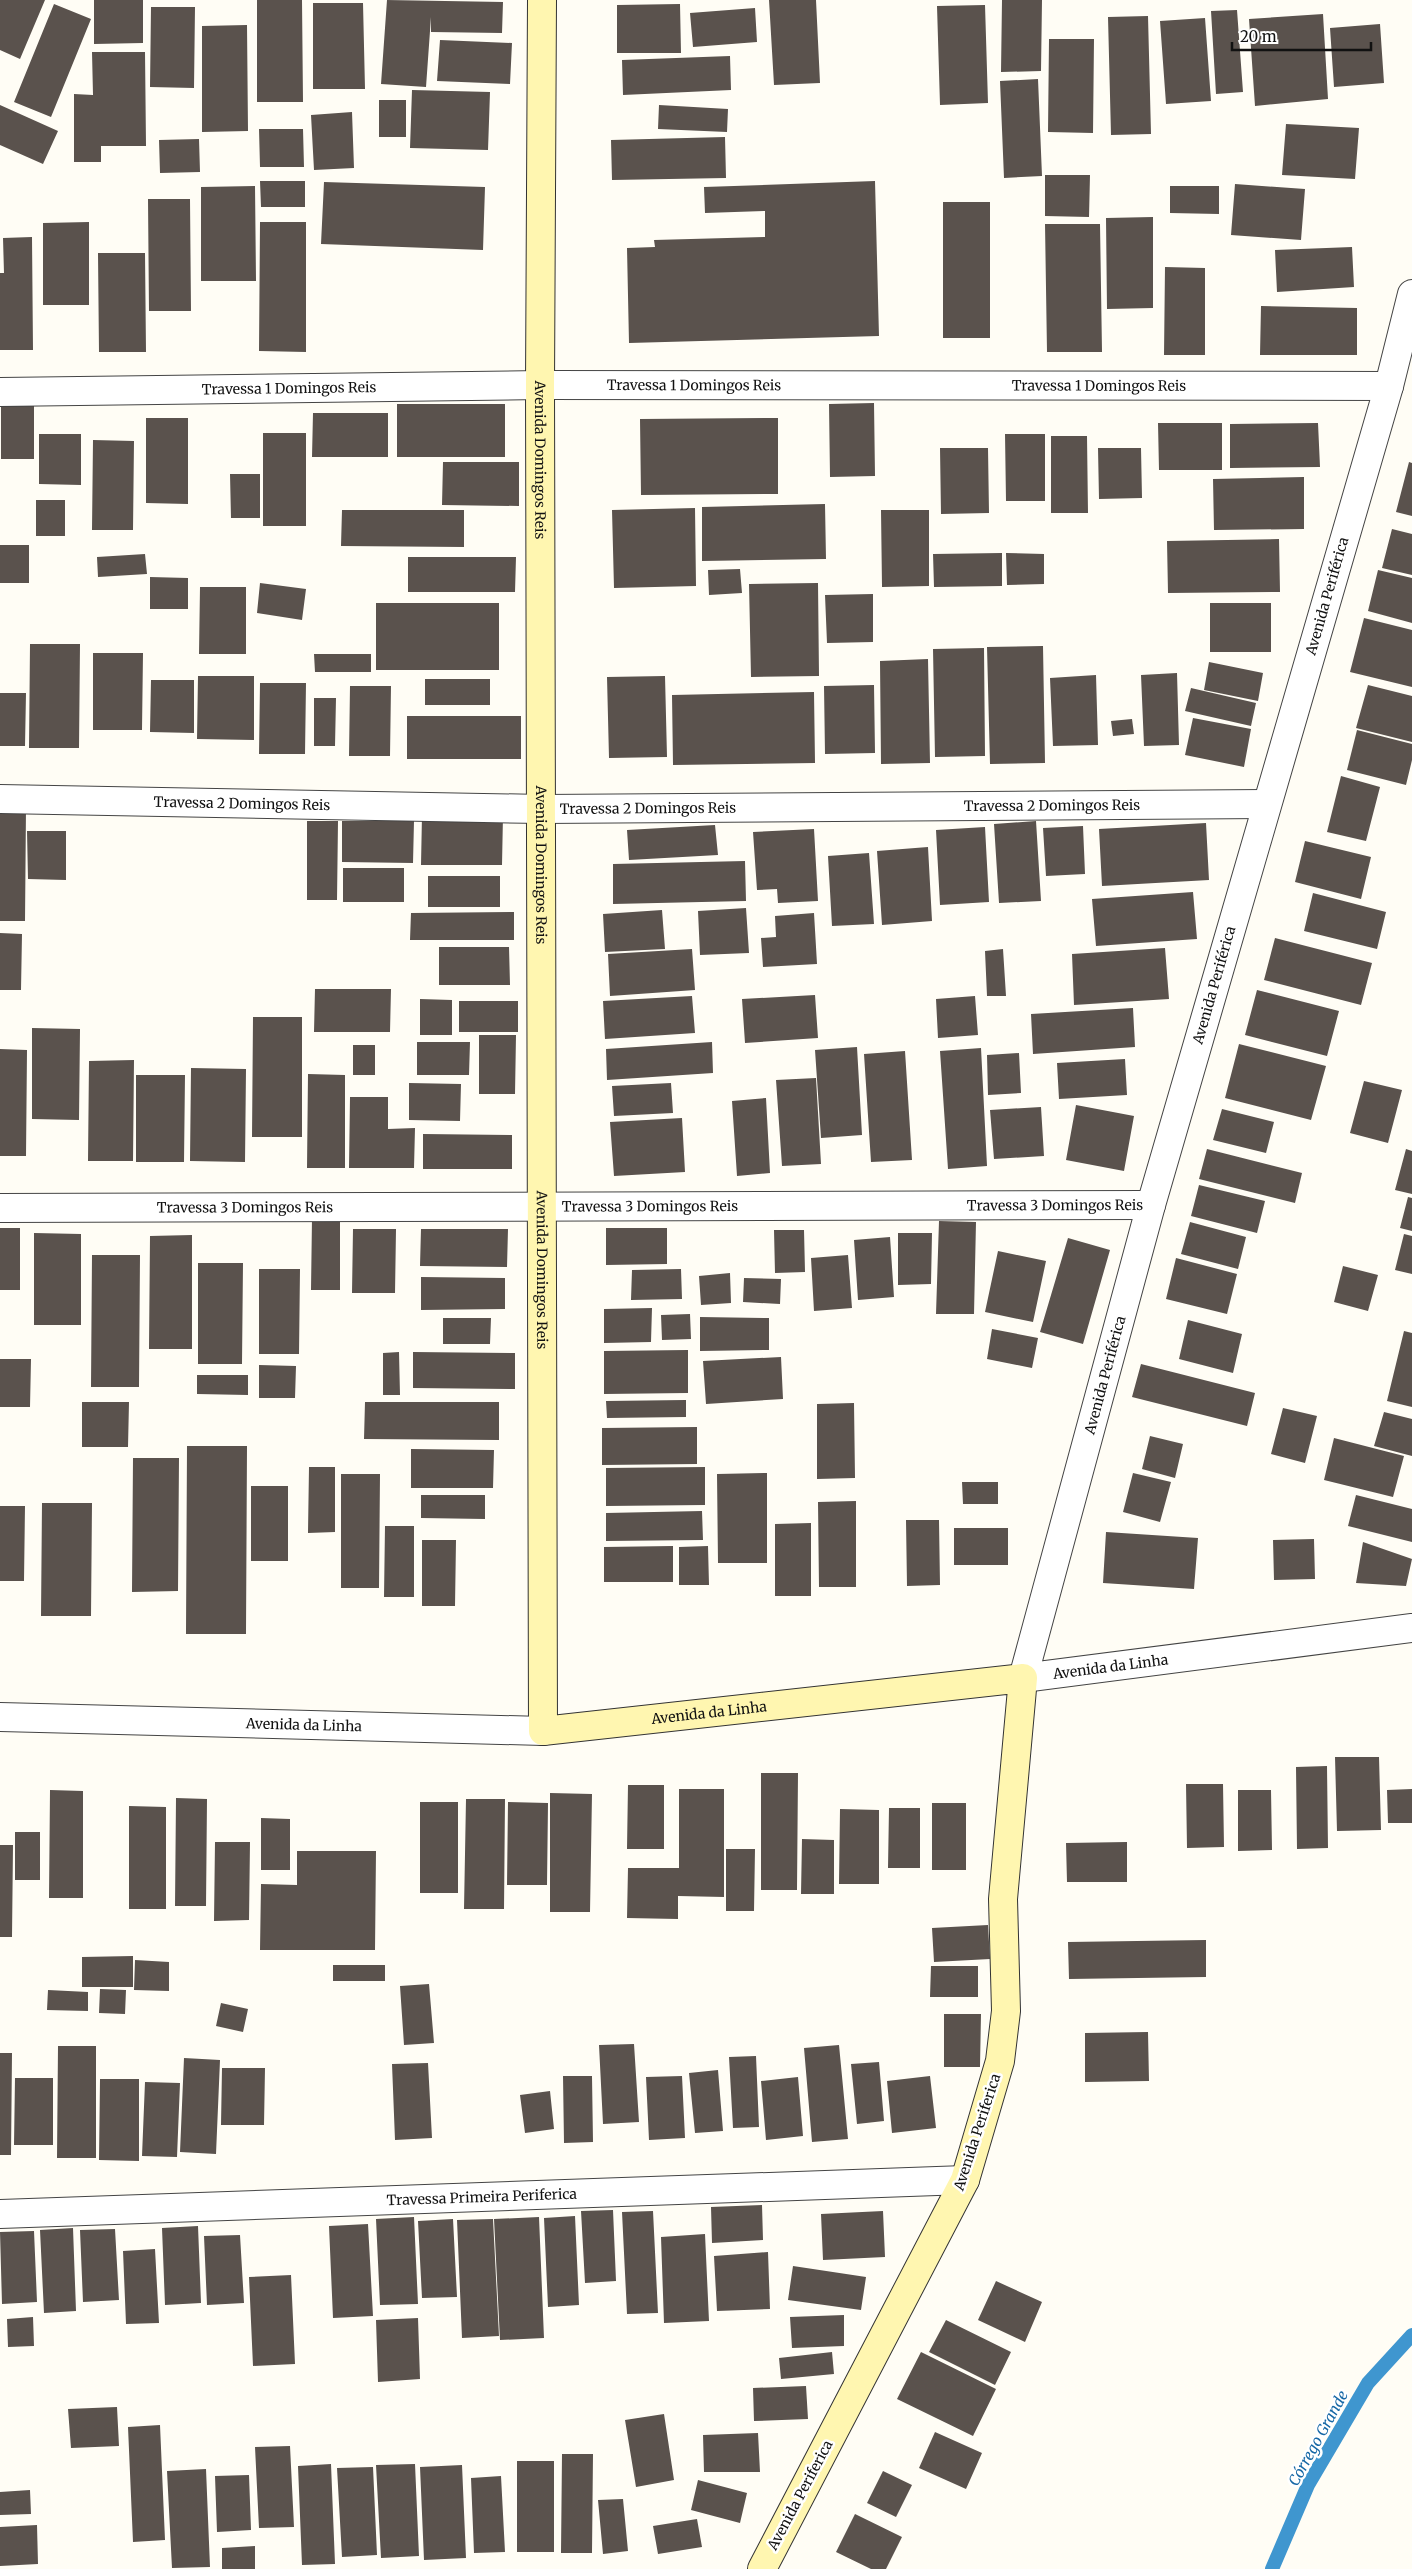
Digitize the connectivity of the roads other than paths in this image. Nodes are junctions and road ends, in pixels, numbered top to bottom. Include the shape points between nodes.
1 (542, 0) edge
2 (1412, 294) edge
3 (540, 385) junction
4 (1389, 386) junction
5 (0, 392) edge
6 (0, 799) edge
7 (1266, 804) junction
8 (542, 808) junction
9 (1150, 1205) junction
10 (0, 1208) edge
11 (543, 1208) junction
12 (1412, 1628) edge
13 (1023, 1678) junction
14 (0, 1717) edge
15 (544, 1731) junction
16 (965, 2180) junction
17 (0, 2214) edge
18 (762, 2569) edge

1 - 3 street, Avenida Domingos Reis
2 - 4 street, Avenida Periférica
3 - 4 street, Travessa 1 Domingos Reis
3 - 5 street, Travessa 1 Domingos Reis
3 - 8 street, Avenida Domingos Reis
4 - 7 street, Avenida Periférica
6 - 8 street, Travessa 2 Domingos Reis
7 - 8 street, Travessa 2 Domingos Reis
7 - 9 street, Avenida Periférica
8 - 11 street, Avenida Domingos Reis
9 - 11 street, Travessa 3 Domingos Reis
9 - 13 street, Avenida Periférica
10 - 11 street, Travessa 3 Domingos Reis
11 - 15 street, Avenida Domingos Reis
12 - 13 street, Avenida da Linha
13 - 15 street, Avenida da Linha
13 - 16 street, Avenida Periferica via 1003,1899 1006,2010 1000,2061
14 - 15 street, Avenida da Linha
16 - 17 street, Travessa Primeira Periferica
16 - 18 street, Avenida Periferica

